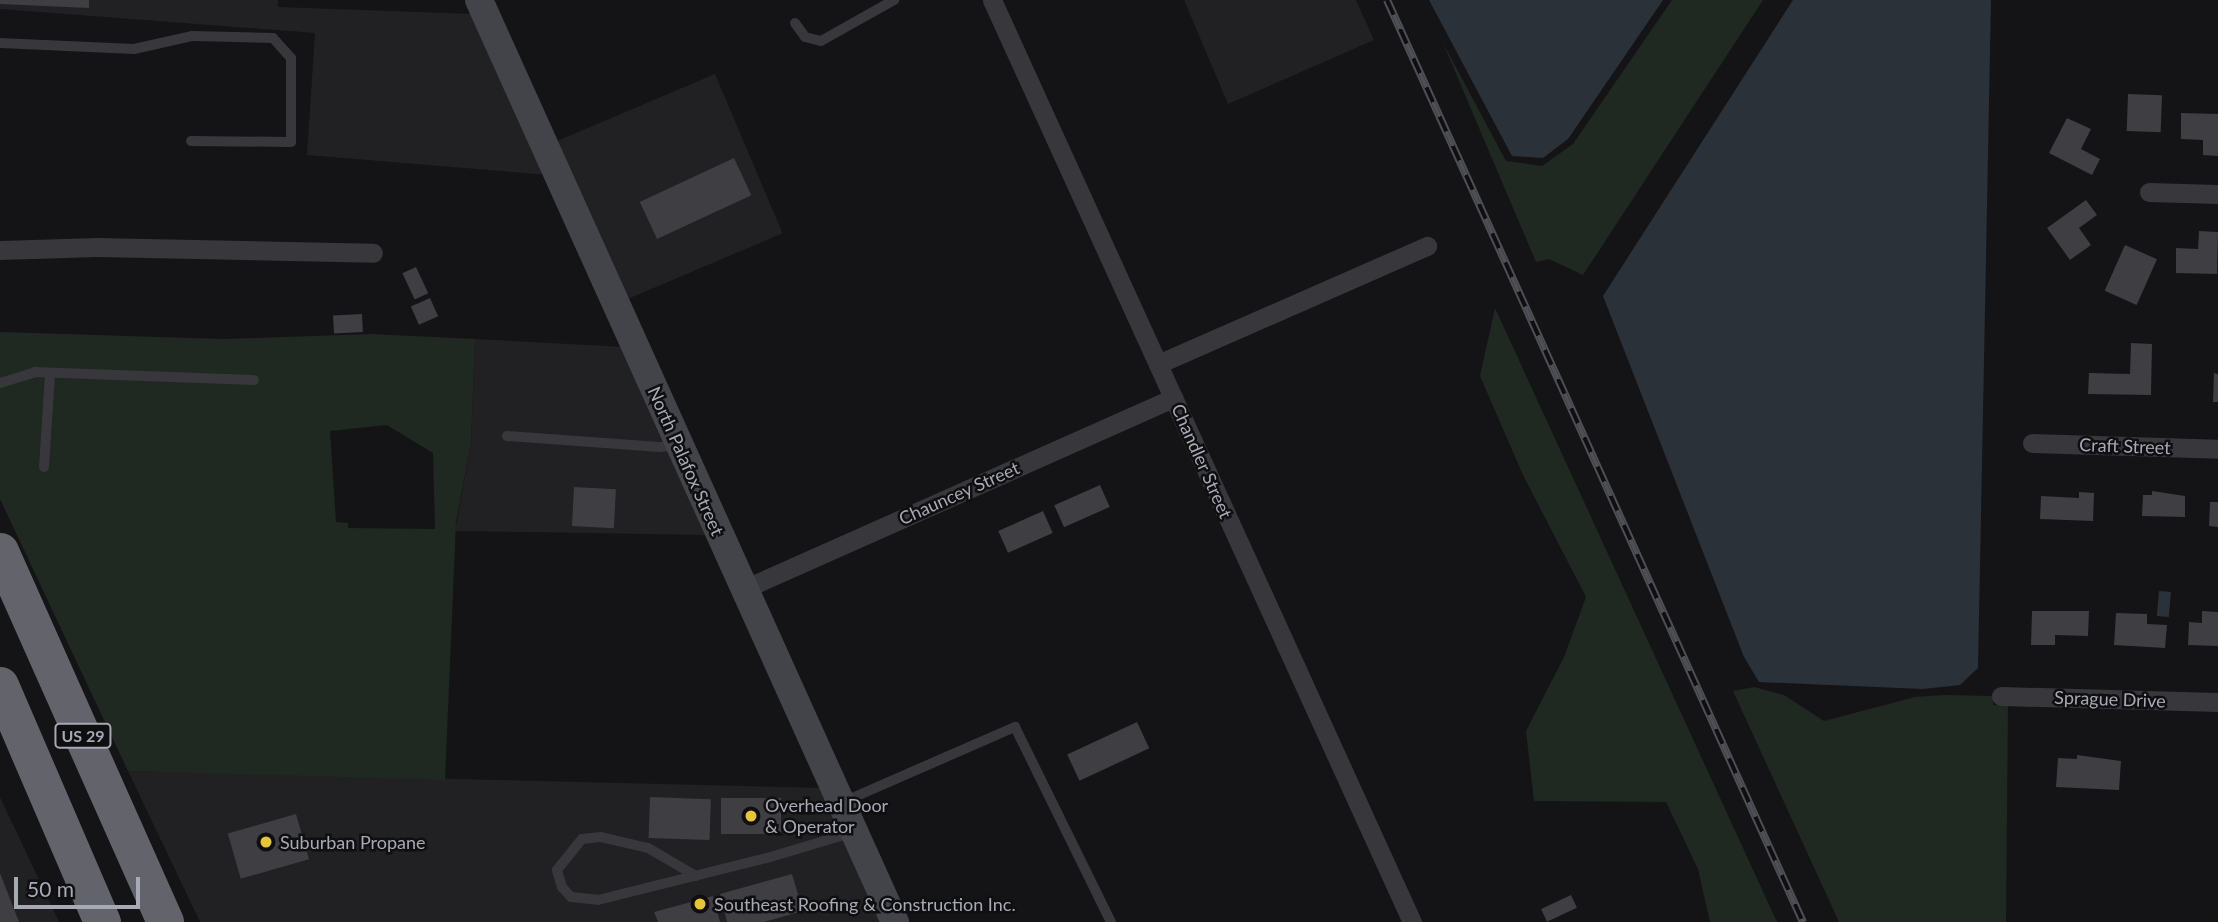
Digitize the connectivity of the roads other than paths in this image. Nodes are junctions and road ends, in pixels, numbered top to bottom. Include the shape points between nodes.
1 (479, 0) edge
2 (894, 0) edge
3 (992, 0) edge
4 (795, 23) dead end
5 (0, 43) edge
6 (191, 141) dead end
7 (2149, 192) dead end
8 (2218, 194) edge
9 (1427, 246) dead end
10 (0, 250) edge
11 (373, 253) dead end
12 (1158, 364) junction
13 (50, 373) junction
14 (254, 380) dead end
15 (0, 383) edge
16 (1173, 398) junction
17 (507, 436) dead end
18 (2032, 443) dead end
19 (679, 444) junction
20 (2218, 449) edge
21 (44, 467) dead end
22 (0, 551) edge
23 (744, 589) junction
24 (1, 687) edge
25 (2001, 696) dead end
26 (2218, 702) edge
27 (841, 803) junction
28 (854, 832) junction
29 (134, 849) junction
30 (695, 876) junction
31 (102, 922) edge
32 (164, 922) edge
33 (895, 922) edge
34 (1111, 922) edge
35 (1412, 922) edge

1 - 19 main road, North Palafox Street
2 - 4 lane via 821,41 805,37
3 - 12 street, Chandler Street
5 - 6 lane via 134,49 191,36 273,38 291,58 291,142
7 - 8 street
9 - 12 street
10 - 11 street via 97,247
12 - 16 street, Chandler Street
13 - 14 lane
13 - 15 lane via 35,372
13 - 21 lane
16 - 23 street, Chauncey Street
16 - 35 street, Chandler Street
17 - 19 lane via 660,447
18 - 20 street, Craft Street
19 - 23 main road, North Palafox Street
22 - 29 highway, US 29
23 - 27 main road, North Palafox Street
24 - 29 highway via 39,735 89,846 101,856 114,857
24 - 31 highway, US 29
25 - 26 street, Sprague Drive
27 - 28 main road, North Palafox Street
27 - 34 lane via 1016,727
28 - 30 lane
28 - 33 main road, North Palafox Street
29 - 32 highway, US 29
30 - 30 lane via 582,900 562,887 557,870 582,839 601,837 648,848

